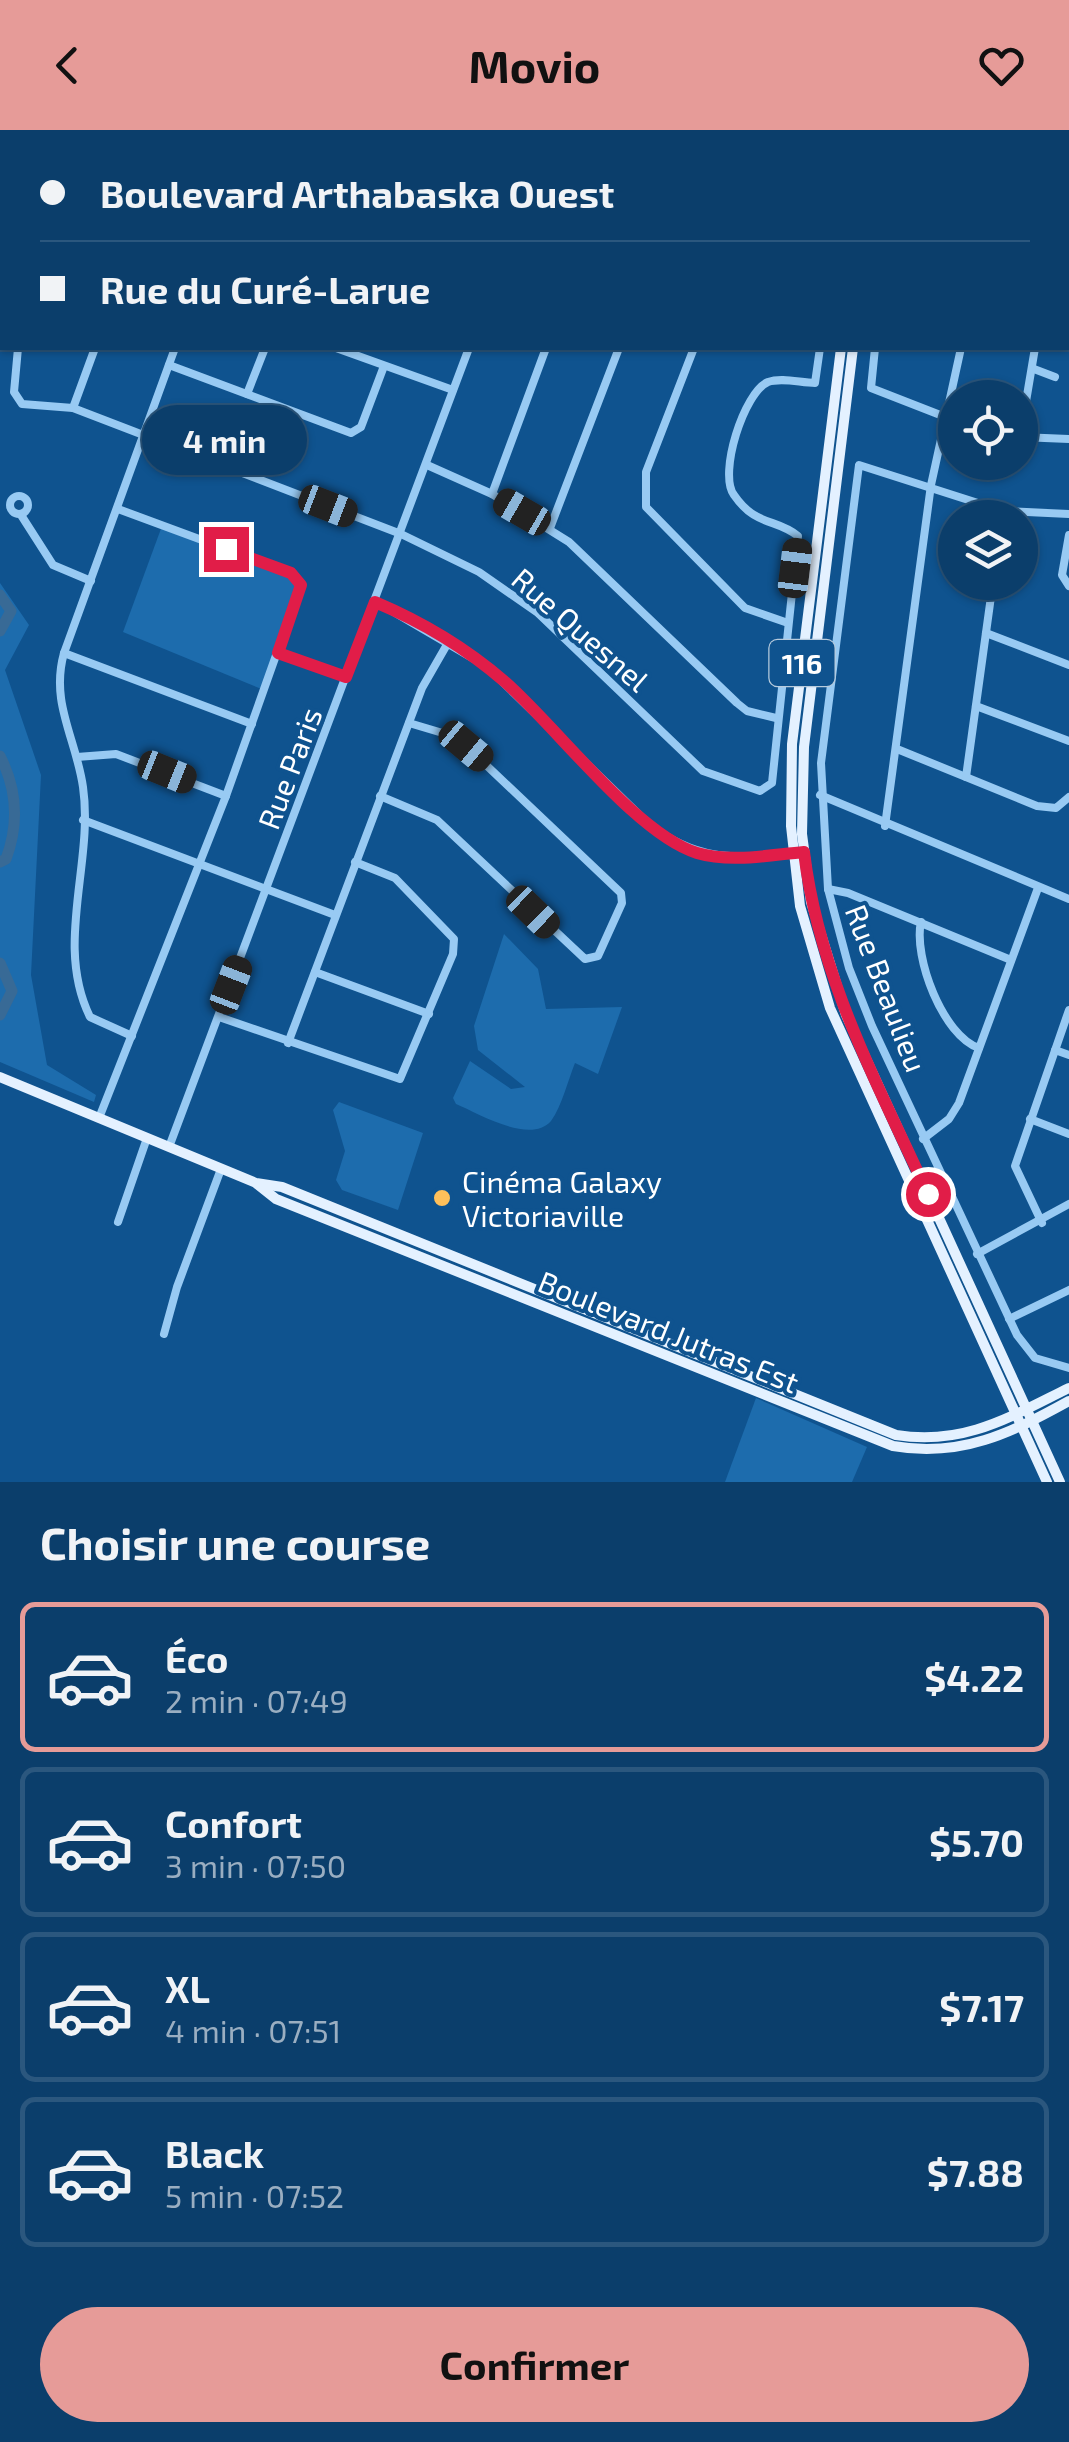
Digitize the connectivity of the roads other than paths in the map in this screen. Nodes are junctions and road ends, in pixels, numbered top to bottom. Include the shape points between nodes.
1 (17, 350) edge
2 (93, 350) edge
3 (175, 350) edge
4 (264, 350) edge
5 (341, 350) edge
6 (467, 350) edge
7 (545, 350) edge
8 (618, 350) edge
9 (693, 350) edge
10 (820, 350) edge
11 (841, 350) edge
12 (853, 350) edge
13 (875, 350) edge
14 (961, 350) edge
15 (1035, 350) edge
16 (169, 364) junction
17 (384, 366) junction
18 (1034, 369) junction
19 (1055, 377) dead end
20 (956, 380) edge
21 (1032, 380) edge
22 (453, 390) junction
23 (247, 394) junction
24 (72, 408) junction
25 (938, 408) edge
26 (144, 436) junction
27 (1038, 438) edge
28 (1069, 440) edge
29 (938, 459) edge
30 (426, 465) junction
31 (931, 485) junction
32 (492, 494) junction
33 (968, 500) edge
34 (118, 510) junction
35 (21, 514) dead end
36 (1038, 514) edge
37 (1069, 514) edge
38 (550, 528) junction
39 (401, 534) junction
40 (1069, 536) edge
41 (91, 580) junction
42 (1069, 586) edge
43 (991, 600) edge
44 (375, 602) junction
45 (788, 623) junction
46 (986, 633) junction
47 (449, 641) junction
48 (64, 652) junction
49 (278, 653) junction
50 (1069, 665) edge
51 (346, 677) junction
52 (976, 706) junction
53 (776, 718) junction
54 (409, 723) junction
55 (252, 724) junction
56 (1069, 741) edge
57 (897, 748) junction
58 (77, 757) junction
59 (966, 777) junction
60 (226, 796) junction
61 (380, 796) junction
62 (820, 796) junction
63 (1069, 797) edge
64 (84, 820) junction
65 (885, 826) junction
66 (798, 853) junction
67 (355, 862) junction
68 (199, 864) junction
69 (1038, 888) junction
70 (267, 890) junction
71 (828, 890) junction
72 (1069, 899) edge
73 (336, 915) junction
74 (922, 922) junction
75 (1010, 960) junction
76 (315, 972) junction
77 (1069, 1010) edge
78 (428, 1014) junction
79 (219, 1017) junction
80 (132, 1036) junction
81 (288, 1043) junction
82 (979, 1048) junction
83 (1055, 1050) junction
84 (1069, 1056) edge
85 (0, 1077) edge
86 (99, 1118) junction
87 (1030, 1119) junction
88 (1069, 1134) edge
89 (147, 1138) junction
90 (924, 1139) junction
91 (169, 1147) junction
92 (222, 1169) junction
93 (1069, 1204) edge
94 (118, 1222) dead end
95 (1042, 1223) junction
96 (977, 1254) junction
97 (1069, 1290) edge
98 (1010, 1319) junction
99 (164, 1334) dead end
100 (1069, 1368) edge
101 (1069, 1388) edge
102 (1069, 1401) edge
103 (1024, 1418) junction
104 (1047, 1482) edge
105 (1060, 1482) edge

1 - 24 street, Rue Quesnel via 17,399
2 - 24 street
3 - 16 street
4 - 23 street
5 - 17 street
6 - 22 street, Rue Paris
7 - 32 street
8 - 38 street
9 - 45 street via 646,472 646,506 745,608
10 - 45 street via 816,382 761,387 726,470 730,490 752,515 798,536
11 - 66 main road, 116 via 792,744
12 - 66 main road, 116 via 804,746
13 - 25 street via 871,388
14 - 20 street
15 - 18 street
16 - 23 street
16 - 26 street
17 - 22 street
17 - 23 street via 361,427 351,433
18 - 19 street
18 - 21 street
22 - 30 street, Rue Paris
24 - 26 street, Rue Quesnel
26 - 34 street
26 - 39 street, Rue Quesnel
27 - 28 street
29 - 31 street
30 - 32 street
30 - 39 street, Rue Paris
31 - 33 street
31 - 57 street
31 - 62 street, Rue Beaulieu via 859,465
32 - 38 street
34 - 41 street
34 - 49 street via 296,577 300,591
35 - 41 street via 54,565
36 - 37 street
38 - 53 street via 598,566 737,703
39 - 44 street, Rue Paris
39 - 53 street, Rue Quesnel via 479,572 538,613 703,772 725,783 766,791
40 - 42 street via 1062,575
41 - 48 street
43 - 46 street
44 - 47 street
44 - 51 street, Rue Paris
45 - 53 street
46 - 50 street
46 - 52 street
47 - 54 street
47 - 66 street via 506,683 637,813 678,844 728,857
48 - 55 street
48 - 58 street via 59,704
49 - 51 street
49 - 55 street
51 - 70 street, Rue Paris
52 - 56 street
52 - 59 street
54 - 61 street
54 - 61 street via 466,746 620,893 622,903 598,956 591,960 556,935 437,820
55 - 60 street
57 - 59 street
57 - 65 street
58 - 60 street via 116,754
58 - 64 street
59 - 63 street via 1050,809
60 - 68 street
61 - 67 street
62 - 65 street
62 - 71 street, Rue Beaulieu
64 - 68 street
64 - 80 street via 76,967 90,1016
65 - 69 street
66 - 103 main road, 116 via 808,939 830,1008
67 - 73 street
67 - 78 street via 395,878 454,939
68 - 70 street
68 - 80 street
69 - 72 street
69 - 75 street
70 - 73 street
70 - 79 street, Rue Paris
71 - 74 street
71 - 90 street, Rue Beaulieu via 848,968
73 - 76 street
74 - 75 street
74 - 82 street via 919,956 950,1026
75 - 82 street
76 - 78 street
76 - 81 street
77 - 83 street
78 - 81 street via 400,1079
79 - 81 street
79 - 91 street, Rue Paris
80 - 86 street
82 - 90 street via 955,1111
83 - 84 street
83 - 87 street
85 - 86 main road, Boulevard Jutras Est
86 - 89 main road, Boulevard Jutras Est
87 - 88 street
87 - 95 street via 1015,1166
89 - 91 main road, Boulevard Jutras Est
89 - 94 street
90 - 96 street, Rue Beaulieu
91 - 92 main road, Boulevard Jutras Est
92 - 99 street
92 - 103 main road, Boulevard Jutras Est via 282,1187 896,1434 953,1438
93 - 95 street
95 - 96 street
96 - 98 street, Rue Beaulieu
97 - 98 street
98 - 100 street, Rue Beaulieu via 1036,1358
101 - 103 main road, Boulevard Jutras Est
102 - 103 main road, Boulevard Jutras Est
103 - 104 main road, 116
103 - 105 main road, 116

